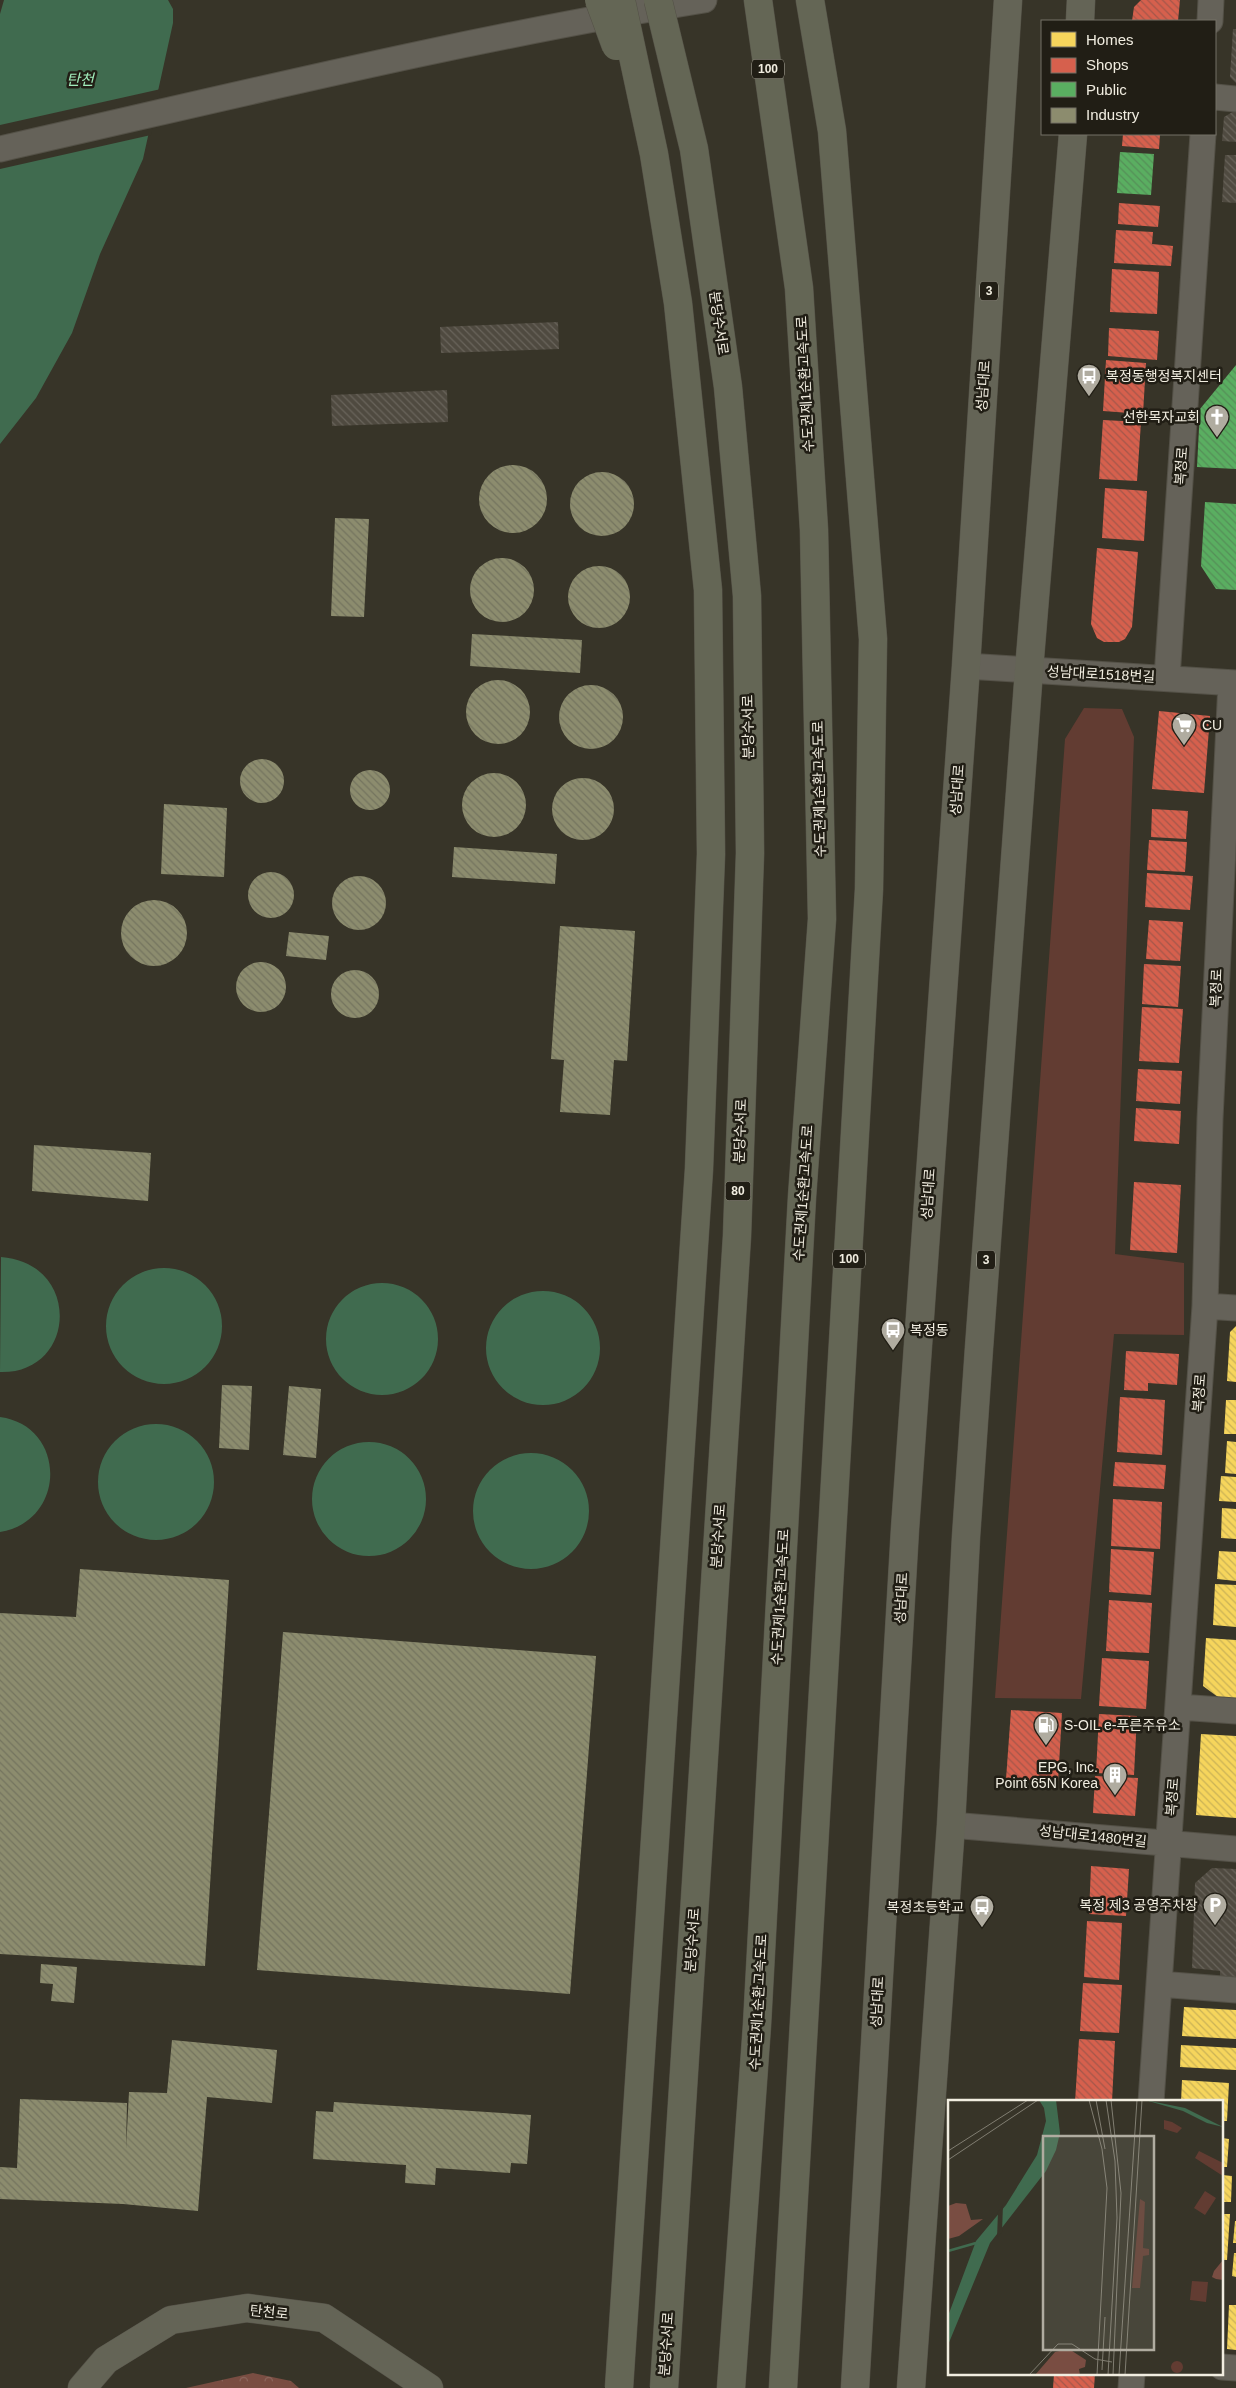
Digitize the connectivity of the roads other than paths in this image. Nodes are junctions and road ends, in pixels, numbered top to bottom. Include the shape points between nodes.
1 (599, 0) edge
2 (621, 0) edge
3 (658, 0) edge
4 (676, 0) edge
5 (704, 0) edge
6 (758, 0) edge
7 (810, 0) edge
8 (1008, 0) edge
9 (1081, 0) edge
10 (1211, 0) edge
11 (1080, 20) edge
12 (1210, 20) edge
13 (1216, 97) edge
14 (1236, 99) edge
15 (1073, 135) edge
16 (1203, 135) edge
17 (0, 149) edge
18 (694, 149) junction
19 (654, 154) junction
20 (966, 666) junction
21 (1029, 670) junction
22 (1167, 678) junction
23 (1233, 683) edge
24 (1229, 840) edge
25 (1205, 1306) junction
26 (1236, 1308) edge
27 (1179, 1706) junction
28 (1236, 1711) edge
29 (951, 1824) junction
30 (1169, 1844) junction
31 (1236, 1849) edge
32 (1159, 1984) junction
33 (1236, 1990) edge
34 (1151, 2100) edge
35 (82, 2388) edge
36 (429, 2388) edge
37 (619, 2388) edge
38 (664, 2388) edge
39 (731, 2388) edge
40 (783, 2388) edge
41 (855, 2388) edge
42 (911, 2388) edge

1 - 19 highway, bridge
2 - 19 highway, bridge
3 - 18 highway, 분당수서로 / 80, bridge
4 - 18 highway, bridge
5 - 17 street via 618,14 325,76
6 - 39 highway, 수도권제1순환고속도로 / 100 via 799,288 814,530 822,919 802,1207 757,2025
7 - 40 highway, 100 via 832,131 873,639 869,879
8 - 20 main road, 성남대로 / 3
9 - 11 main road
10 - 12 street
13 - 14 street
15 - 21 main road, 3
16 - 22 street, 복정로
18 - 38 highway, 분당수서로 / 80, bridge via 728,387 746,596 750,853 736,1236
19 - 37 highway, bridge via 678,304 708,590 711,854 699,1169
20 - 21 street, 성남대로1518번길
20 - 41 main road, 성남대로 / 3 via 905,1529
21 - 22 street, 성남대로1518번길
21 - 29 main road, 3 via 966,1537
22 - 23 street, 성남대로1518번길
23 - 24 street, 복정로
24 - 25 street, 복정로
25 - 26 street
25 - 27 street, 복정로
27 - 28 street
27 - 30 street, 복정로
29 - 30 street, 성남대로1480번길
29 - 42 main road, 3
30 - 31 street, 성남대로1480번길
30 - 32 street, 복정로
32 - 33 street
32 - 34 street, 복정로
35 - 36 main road, 탄천로 via 106,2360 171,2320 247,2308 324,2318

